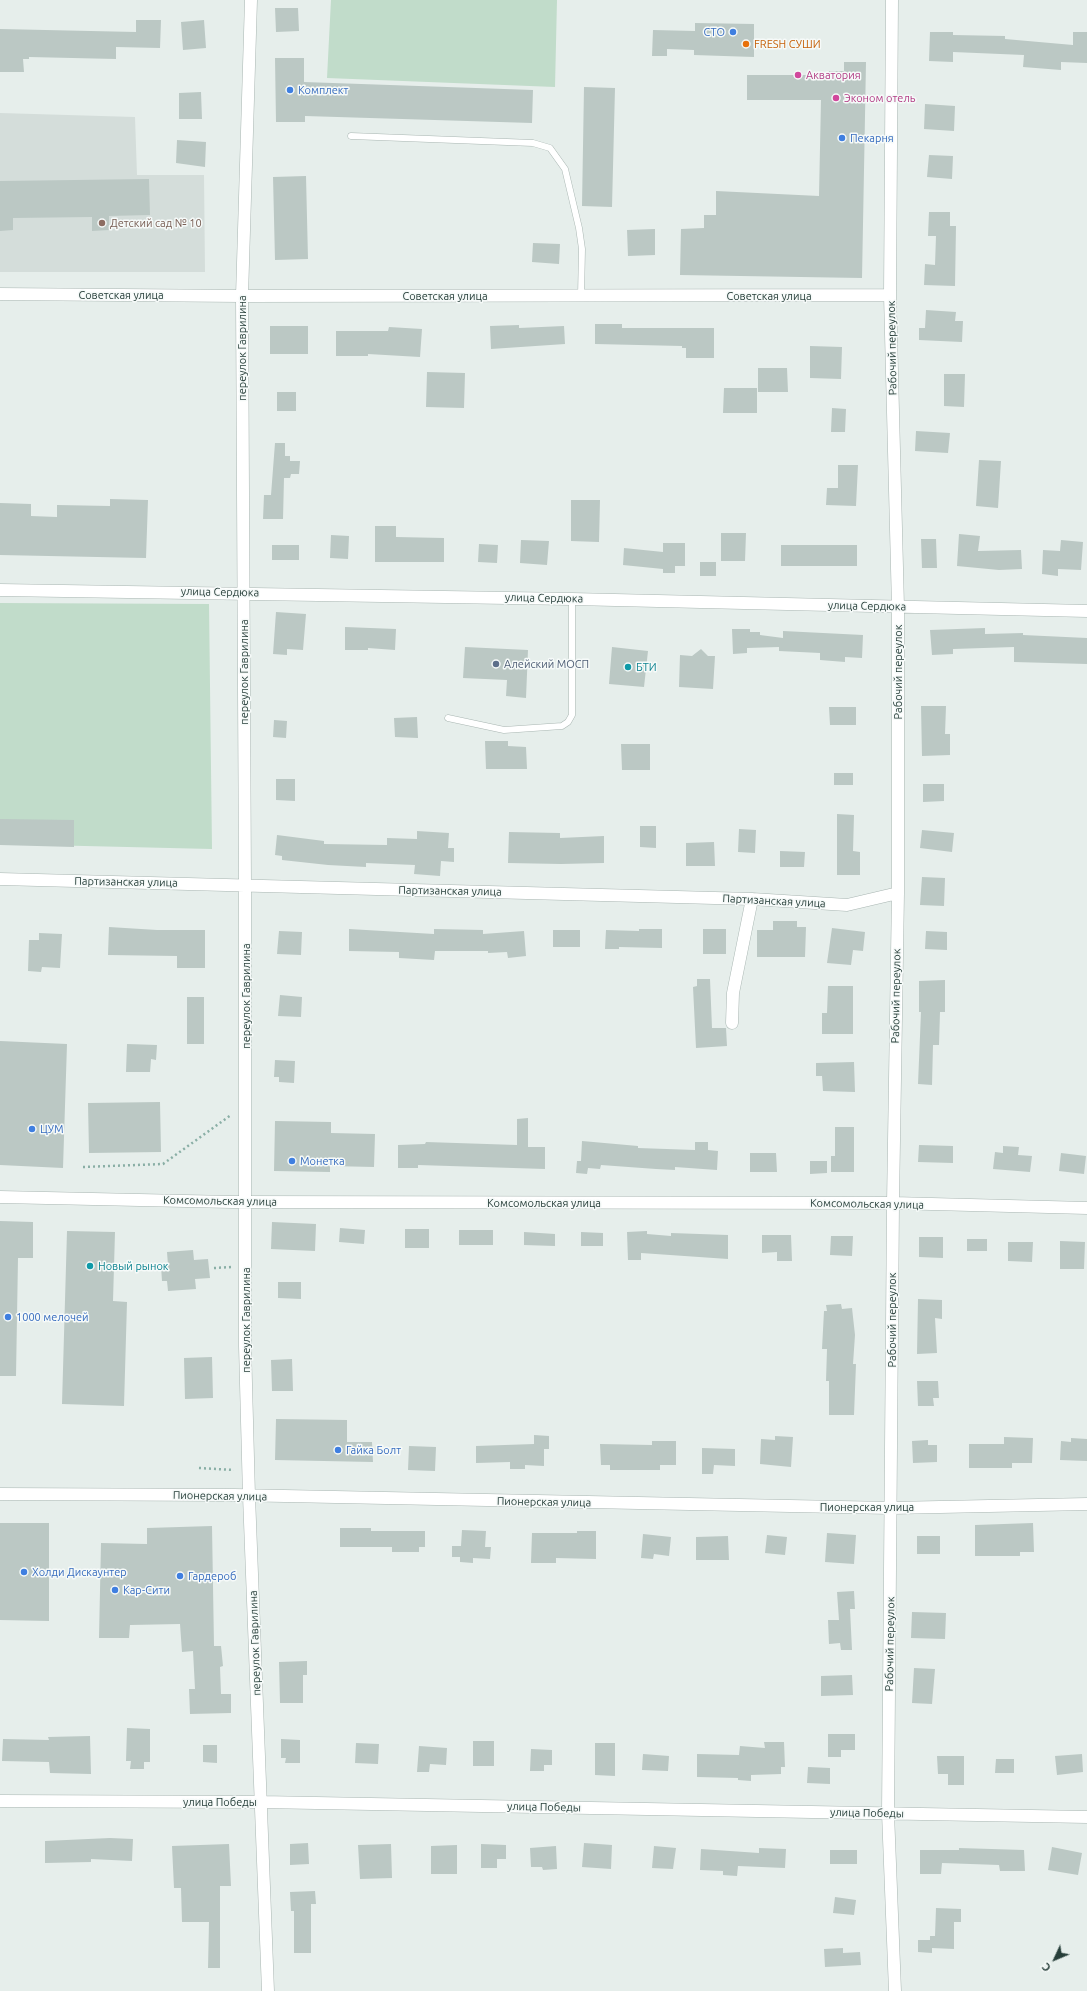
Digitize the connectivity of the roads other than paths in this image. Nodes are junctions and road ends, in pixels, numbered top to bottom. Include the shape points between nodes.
1 (251, 0) edge
2 (892, 0) edge
3 (351, 136) dead end
4 (0, 294) edge
5 (890, 295) junction
6 (242, 296) junction
7 (581, 296) junction
8 (0, 590) edge
9 (243, 592) junction
10 (572, 599) junction
11 (898, 606) junction
12 (1087, 611) edge
13 (448, 718) dead end
14 (0, 879) edge
15 (245, 886) junction
16 (898, 893) junction
17 (752, 899) junction
18 (732, 1022) dead end
19 (0, 1197) edge
20 (246, 1202) junction
21 (893, 1203) junction
22 (1087, 1208) edge
23 (0, 1494) edge
24 (249, 1496) junction
25 (1087, 1504) edge
26 (891, 1508) junction
27 (0, 1801) edge
28 (261, 1802) junction
29 (888, 1814) junction
30 (1087, 1818) edge
31 (268, 1991) edge
32 (895, 1991) edge

1 - 6 street, переулок Гаврилина
2 - 5 street, Рабочий переулок
3 - 7 lane via 533,143 550,148 565,169 579,228 582,256
4 - 6 street, Советская улица
5 - 7 street, Советская улица
5 - 11 street, Рабочий переулок
6 - 7 street, Советская улица
6 - 9 street, переулок Гаврилина
8 - 9 street, улица Сердюка
9 - 10 street, улица Сердюка
9 - 15 street, переулок Гаврилина
10 - 11 street, улица Сердюка
10 - 13 lane via 572,715 568,722 562,726 504,730
11 - 12 street, улица Сердюка
11 - 16 street, Рабочий переулок
14 - 15 street, Партизанская улица
15 - 17 street, Партизанская улица
15 - 20 street, переулок Гаврилина
16 - 17 street, Партизанская улица via 847,905
16 - 21 street, Рабочий переулок
17 - 18 street via 733,993
19 - 20 street, Комсомольская улица
20 - 21 street, Комсомольская улица
20 - 24 street, переулок Гаврилина via 245,1346
21 - 22 street, Комсомольская улица
21 - 26 street, Рабочий переулок
23 - 24 street, Пионерская улица
24 - 26 street, Пионерская улица
24 - 28 street, переулок Гаврилина
25 - 26 street, Пионерская улица
26 - 29 street, Рабочий переулок
27 - 28 street, улица Победы
28 - 29 street, улица Победы
28 - 31 street, переулок Гаврилина
29 - 30 street, улица Победы
29 - 32 street, Рабочий переулок

